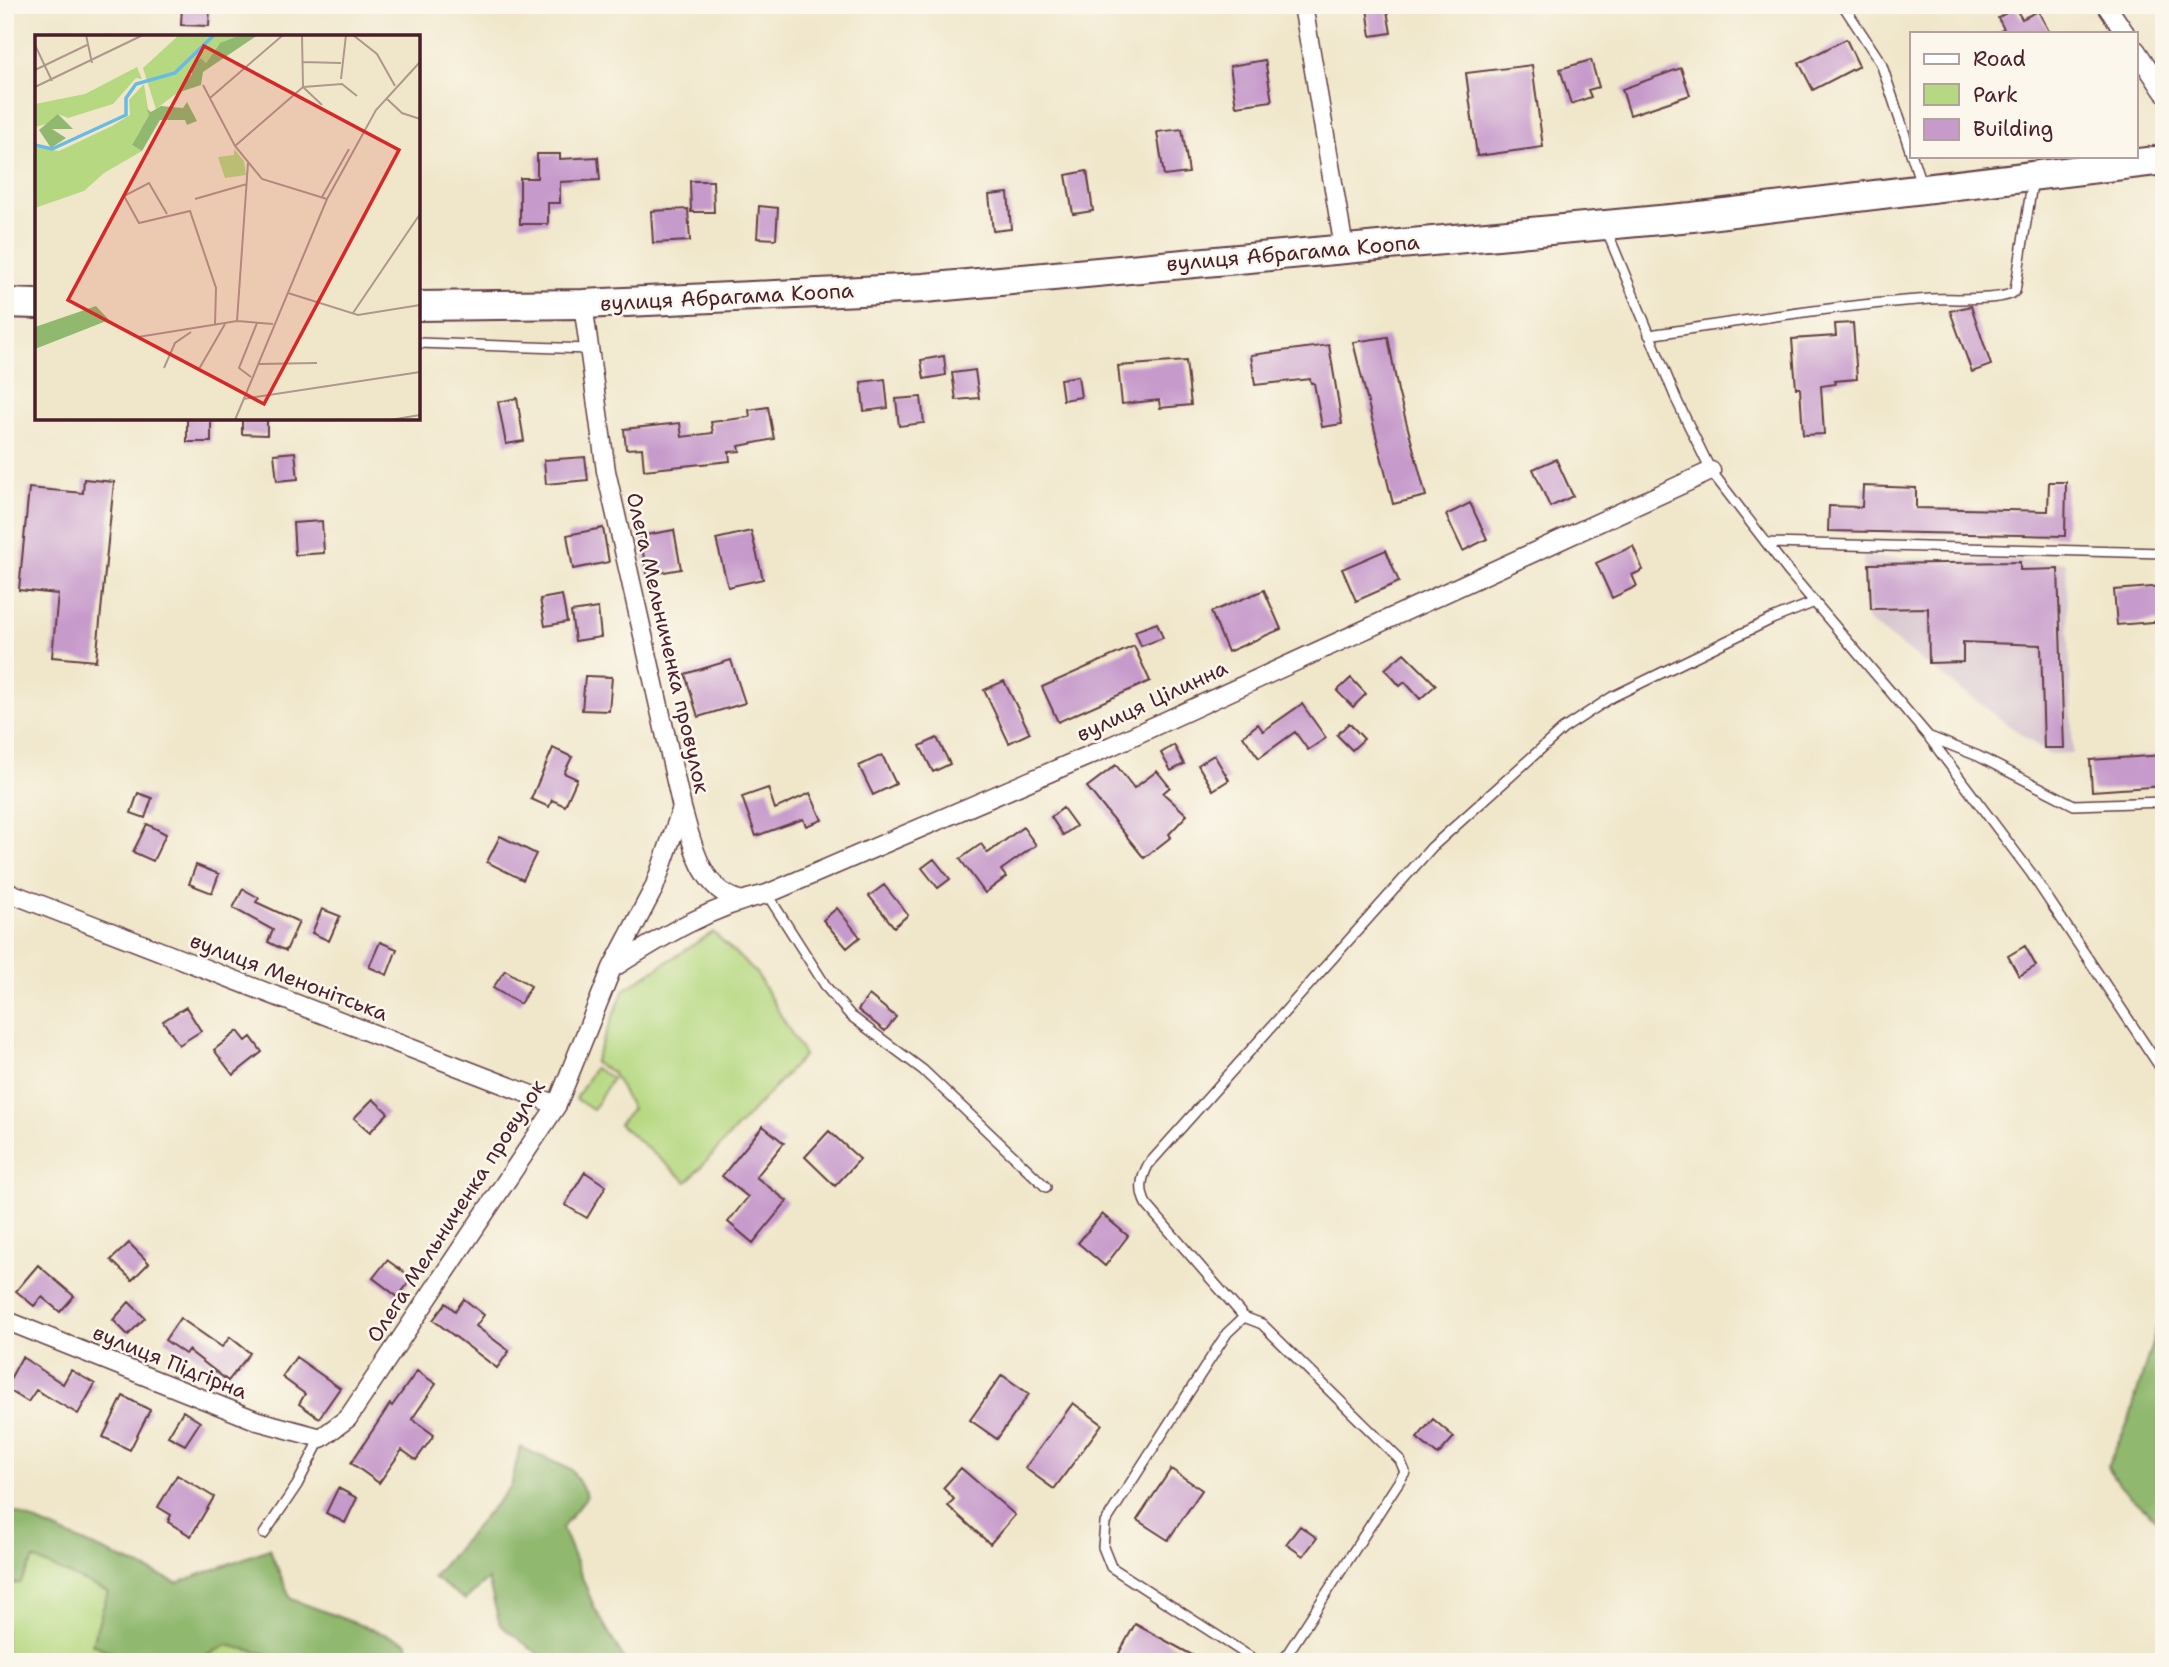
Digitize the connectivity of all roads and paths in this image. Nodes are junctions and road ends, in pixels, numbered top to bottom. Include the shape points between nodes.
1 (1303, 5) edge
2 (1843, 5) edge
3 (2106, 5) edge
4 (2124, 32) edge
5 (2138, 53) edge
6 (2164, 92) edge
7 (1910, 150) edge
8 (1913, 158) edge
9 (2164, 160) edge
10 (2034, 175) junction
11 (1923, 189) junction
12 (1604, 224) junction
13 (1345, 248) junction
14 (5, 303) edge
15 (35, 304) edge
16 (583, 304) junction
17 (420, 306) edge
18 (1649, 335) junction
19 (420, 343) edge
20 (588, 349) junction
21 (1711, 471) junction
22 (1768, 543) junction
23 (2163, 553) edge
24 (1815, 602) junction
25 (1928, 736) junction
26 (2164, 802) edge
27 (682, 808) junction
28 (5, 891) edge
29 (767, 894) junction
30 (739, 900) junction
31 (612, 968) junction
32 (2164, 1073) edge
33 (557, 1105) junction
34 (1046, 1187) dead end
35 (1244, 1317) junction
36 (5, 1320) edge
37 (321, 1438) junction
38 (264, 1534) dead end
39 (1258, 1662) edge
40 (1282, 1662) edge

1 - 13 street
2 - 7 lane via 1881,62
3 - 4 street
5 - 6 street
8 - 11 lane
9 - 10 main road, вулиця Абрагама Коопа
10 - 11 main road, вулиця Абрагама Коопа
10 - 18 lane via 2011,295 1866,303
11 - 12 main road, вулиця Абрагама Коопа
12 - 13 main road, вулиця Абрагама Коопа
12 - 18 lane
13 - 16 main road, вулиця Абрагама Коопа via 924,288
14 - 15 main road
16 - 17 main road, вулиця Абрагама Коопа
16 - 20 street, Олега Мельниченка провулок
18 - 21 lane
19 - 20 lane
20 - 27 street, Олега Мельниченка провулок via 606,471
21 - 22 lane
21 - 29 street, вулиця Цілинна via 1111,746
22 - 23 lane
22 - 24 lane
24 - 25 lane
24 - 35 lane via 1612,697 1563,729 1432,847 1148,1165 1141,1186 1146,1204
25 - 26 lane via 2074,804
25 - 32 lane via 2031,873
27 - 30 street via 705,872 725,896
27 - 31 street, Олега Мельниченка провулок via 654,888
28 - 33 street, вулиця Менонітська
29 - 30 street, вулиця Цілинна
29 - 34 lane via 827,988 851,1016 923,1070
30 - 31 street, вулиця Цілинна
31 - 33 street, Олега Мельниченка провулок
33 - 37 street, Олега Мельниченка провулок via 348,1418
35 - 39 lane via 1227,1333 1105,1523 1103,1547 1111,1567
35 - 40 lane via 1262,1324 1400,1460 1405,1472
36 - 37 street, вулиця Підгірна via 258,1421
37 - 38 lane via 297,1486

